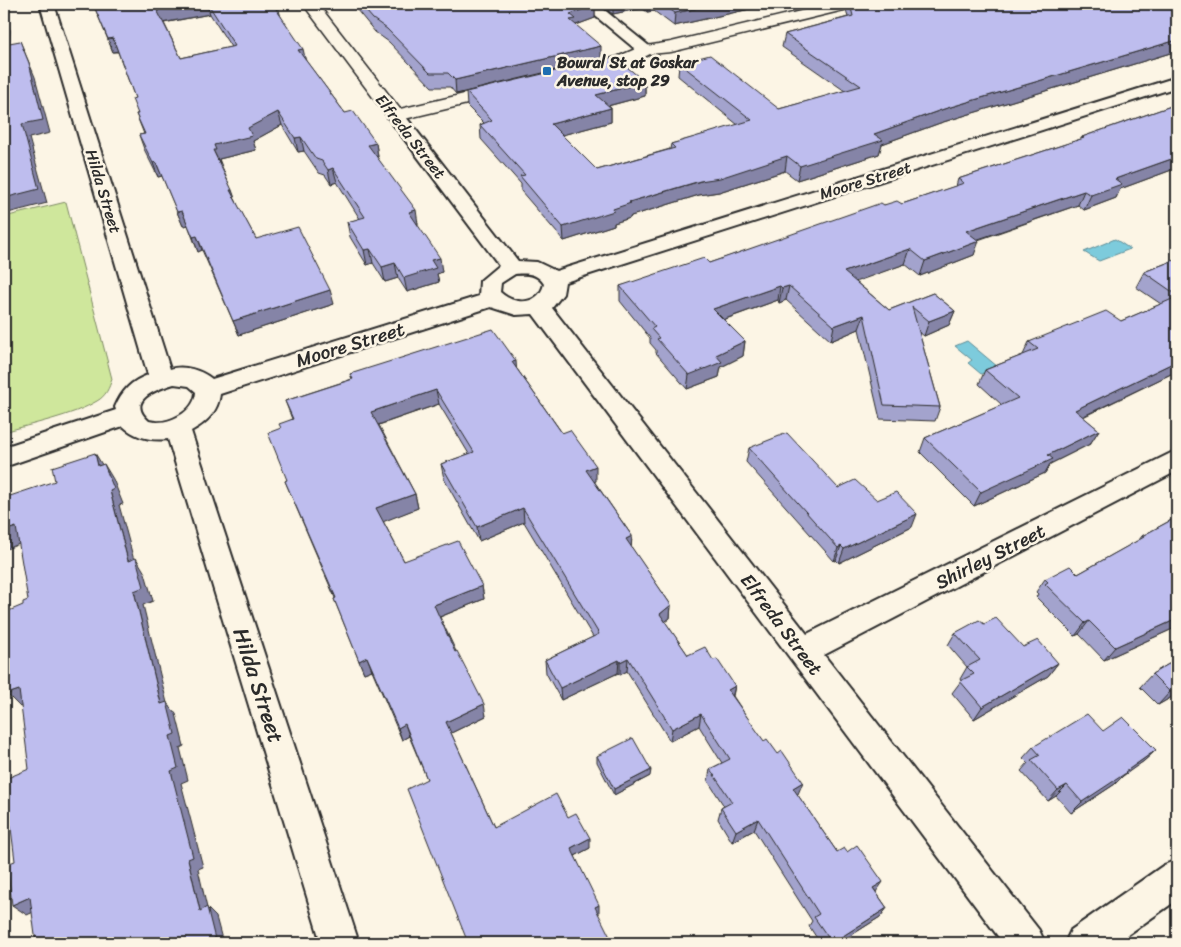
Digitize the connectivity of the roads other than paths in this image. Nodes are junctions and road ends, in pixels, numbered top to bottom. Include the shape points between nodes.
1 (47, 4) edge
2 (310, 4) edge
3 (588, 4) edge
4 (848, 4) edge
5 (646, 50) junction
6 (566, 75) edge
7 (1177, 82) edge
8 (518, 86) edge
9 (396, 116) junction
10 (512, 268) junction
11 (552, 279) junction
12 (493, 299) junction
13 (538, 305) junction
14 (161, 378) junction
15 (208, 389) junction
16 (127, 416) junction
17 (177, 427) junction
18 (4, 457) edge
19 (1177, 460) edge
20 (803, 651) junction
21 (1177, 878) edge
22 (340, 943) edge
23 (1026, 943) edge
24 (1084, 943) edge

1 - 14 street, Hilda Street
2 - 9 street, Elfreda Street
3 - 5 street
4 - 5 street via 671,47
5 - 6 street via 623,61
7 - 11 street, Moore Street
8 - 9 street
9 - 10 street, Elfreda Street
10 - 11 street via 540,270
10 - 12 street via 490,281 489,294
11 - 13 street via 555,290
12 - 13 street via 508,307
12 - 15 street, Moore Street
13 - 20 street, Elfreda Street
14 - 15 street via 190,377
14 - 16 street via 131,398
15 - 17 street via 206,406 190,421
16 - 17 street via 132,423 151,431
16 - 18 street
17 - 22 street, Hilda Street
19 - 20 street, Shirley Street
20 - 23 street, Elfreda Street
21 - 24 street

